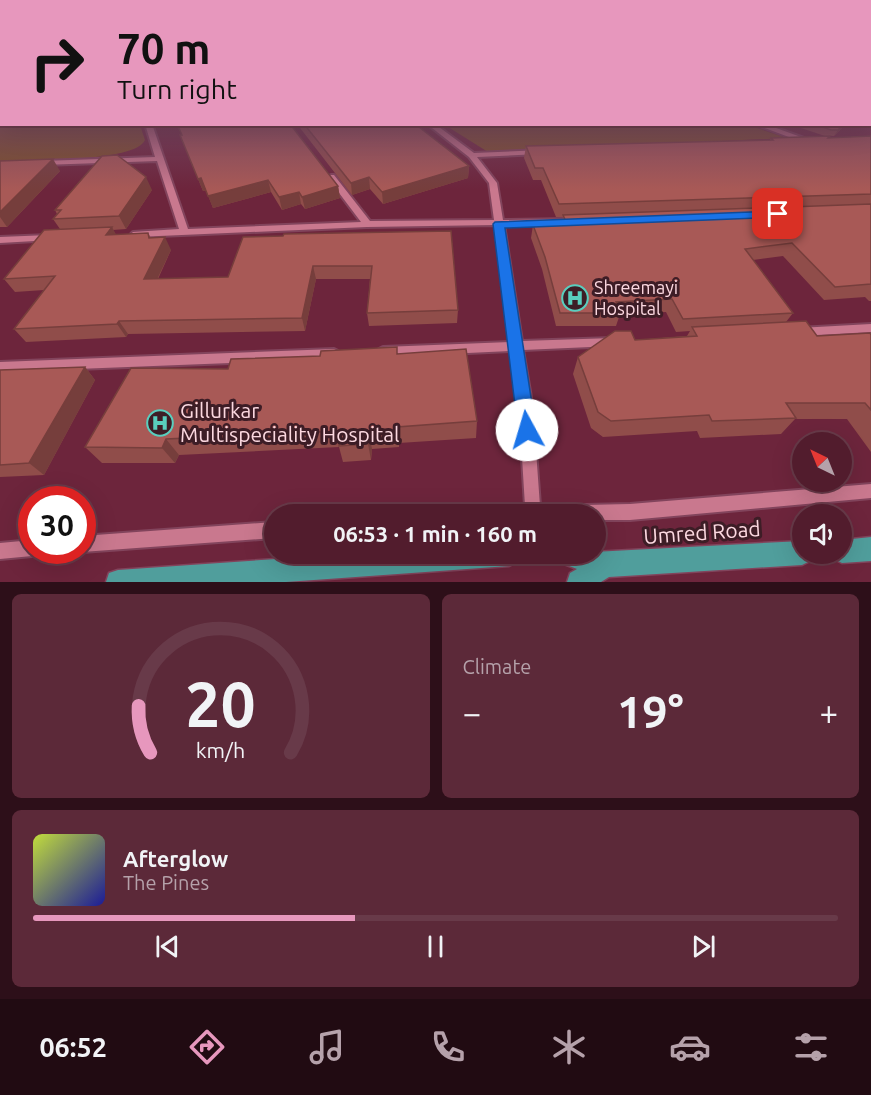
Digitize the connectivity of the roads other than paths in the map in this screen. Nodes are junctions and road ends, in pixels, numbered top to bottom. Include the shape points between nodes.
1 (152, 135) edge
2 (445, 135) edge
3 (792, 135) edge
4 (810, 141) junction
5 (820, 141) edge
6 (787, 142) edge
7 (554, 152) edge
8 (472, 155) junction
9 (160, 159) junction
10 (34, 164) edge
11 (325, 170) edge
12 (580, 222) edge
13 (367, 224) junction
14 (499, 224) junction
15 (184, 232) junction
16 (126, 235) edge
17 (57, 238) edge
18 (0, 240) edge
19 (871, 328) edge
20 (788, 332) edge
21 (622, 341) edge
22 (515, 347) junction
23 (371, 352) edge
24 (347, 353) edge
25 (0, 366) edge
26 (871, 491) edge
27 (532, 504) edge
28 (606, 512) edge
29 (264, 531) edge
30 (96, 543) edge
31 (18, 549) edge
32 (871, 549) edge
33 (852, 550) edge
34 (0, 551) edge
35 (792, 554) edge
36 (369, 564) edge
37 (602, 564) edge
38 (605, 565) junction
39 (118, 582) edge
40 (579, 582) edge

1 - 9 street
2 - 8 street
3 - 4 street
4 - 5 street
4 - 6 street
7 - 8 street
8 - 14 street via 493,183
9 - 10 street
9 - 15 street
11 - 13 street
12 - 14 street
13 - 14 street
13 - 15 street
14 - 22 street
15 - 16 street
17 - 18 street
19 - 20 street
21 - 22 street
22 - 23 street
22 - 27 street via 526,409
24 - 25 street
26 - 28 street
29 - 30 street
31 - 34 street
32 - 33 main road
35 - 38 main road, Umred Road
36 - 39 main road
37 - 38 main road
38 - 40 main road

